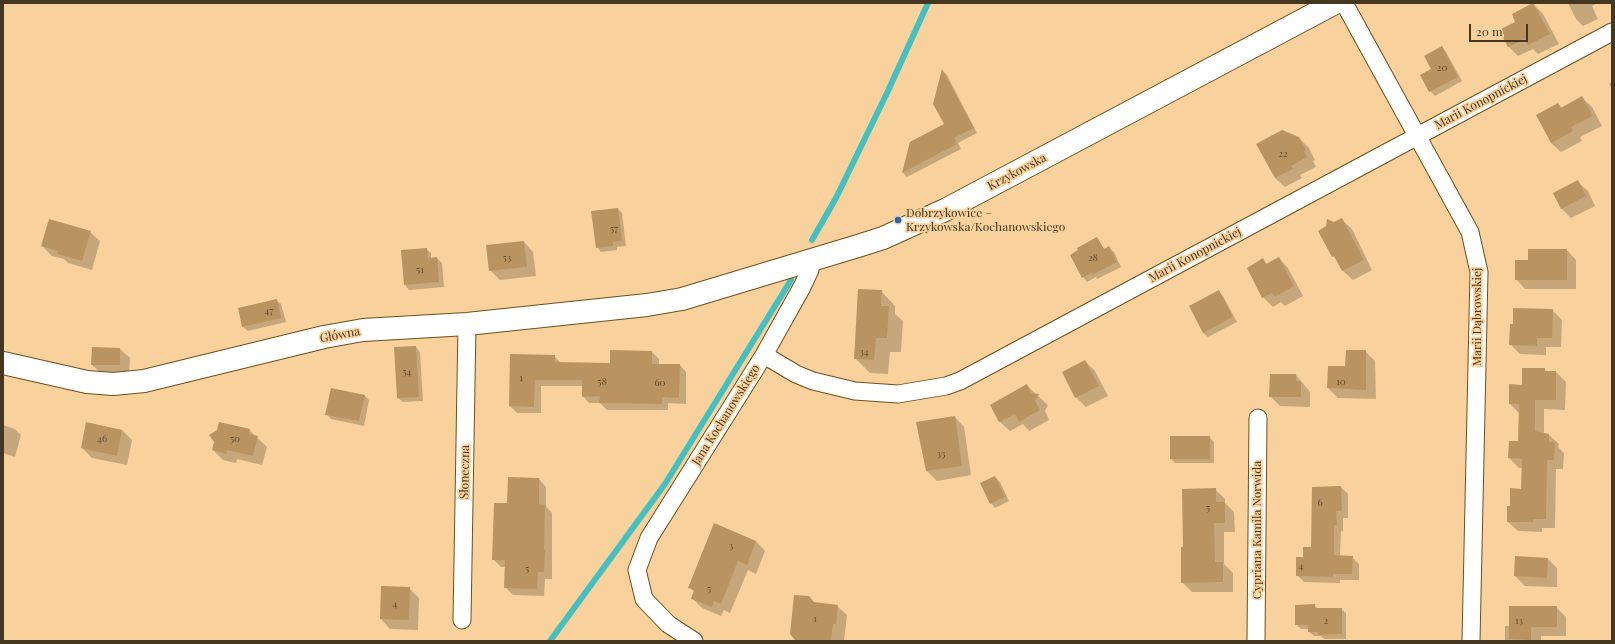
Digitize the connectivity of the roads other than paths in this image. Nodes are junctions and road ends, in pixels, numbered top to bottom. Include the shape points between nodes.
1 (1335, 3) edge
2 (1344, 3) edge
3 (1612, 32) edge
4 (1417, 137) junction
5 (808, 260) junction
6 (682, 299) joint
7 (467, 324) junction
8 (764, 355) junction
9 (3, 363) edge
10 (1258, 418) dead end
11 (462, 620) dead end
12 (694, 641) edge
13 (1256, 641) edge
14 (1471, 641) edge

1 - 5 street, Krzykowska via 945,210 883,238
2 - 4 street, Marii Dąbrowskiej
3 - 4 street, Marii Konopnickiej
4 - 8 street, Marii Konopnickiej via 960,381 946,386 898,394 855,391 813,381
4 - 14 street, Marii Dąbrowskiej via 1470,232 1479,272
5 - 6 street, Krzykowska
5 - 8 street, Jana Kochanowskiego via 810,270
6 - 7 street, Główna
7 - 9 street, Główna via 337,334 144,381 113,384 87,382
7 - 11 street, Słoneczna
8 - 12 street, Jana Kochanowskiego via 649,538 637,570 644,599 668,624
10 - 13 street, Cypriana Kamila Norwida

